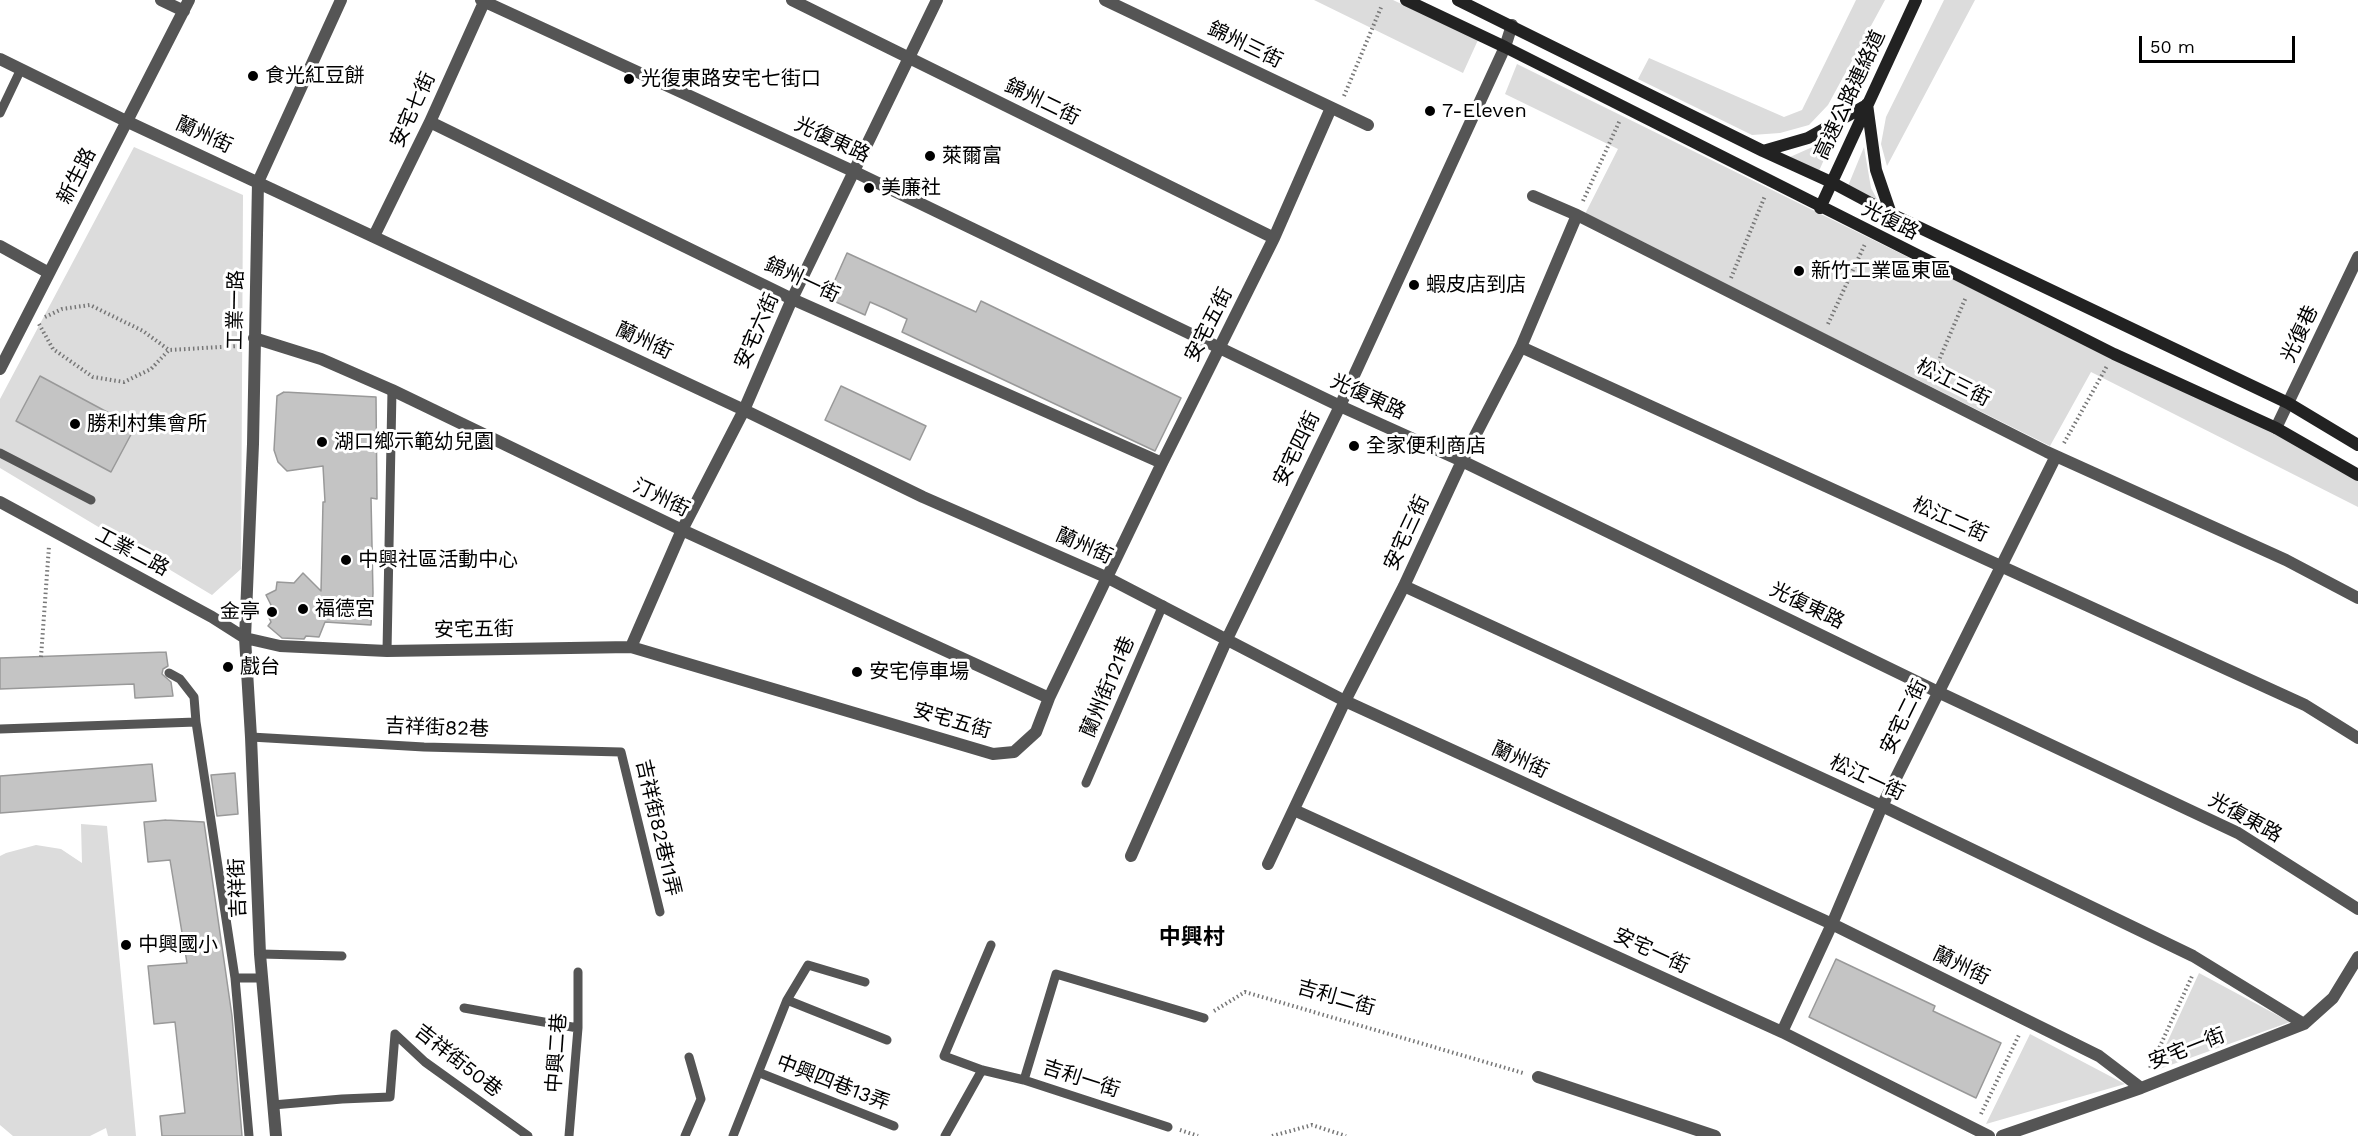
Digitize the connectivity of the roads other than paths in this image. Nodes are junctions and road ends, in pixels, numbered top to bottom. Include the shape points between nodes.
1 (161, 0) edge
2 (341, 0) edge
3 (484, 0) edge
4 (792, 0) edge
5 (937, 0) edge
6 (1105, 0) edge
7 (1406, 0) edge
8 (1458, 0) edge
9 (1916, 0) edge
10 (186, 5) edge
11 (1512, 25) junction
12 (1505, 47) junction
13 (909, 58) junction
14 (0, 59) edge
15 (21, 69) junction
16 (1866, 105) junction
17 (1334, 110) junction
18 (0, 113) edge
19 (126, 121) junction
20 (430, 122) junction
21 (1368, 125) dead end
22 (1762, 151) junction
23 (855, 172) junction
24 (258, 182) junction
25 (1831, 182) junction
26 (1533, 196) dead end
27 (1820, 208) junction
28 (1891, 214) junction
29 (1577, 215) junction
30 (374, 236) junction
31 (1274, 238) junction
32 (0, 246) edge
33 (2358, 257) edge
34 (49, 273) junction
35 (792, 298) junction
36 (254, 338) junction
37 (1521, 347) junction
38 (1220, 348) junction
39 (0, 369) edge
40 (392, 390) junction
41 (2288, 403) junction
42 (1340, 406) junction
43 (744, 410) junction
44 (2276, 428) junction
45 (2358, 445) edge
46 (0, 453) edge
47 (2056, 456) junction
48 (1462, 461) junction
49 (1162, 463) junction
50 (2358, 475) edge
51 (91, 500) dead end
52 (0, 502) edge
53 (682, 530) junction
54 (2001, 565) junction
55 (1108, 578) junction
56 (1404, 586) junction
57 (2358, 598) edge
58 (1163, 605) junction
59 (245, 638) junction
60 (1227, 639) junction
61 (630, 647) junction
62 (387, 651) junction
63 (169, 673) dead end
64 (1938, 692) junction
65 (1049, 698) junction
66 (1345, 701) junction
67 (196, 722) junction
68 (0, 729) edge
69 (251, 737) junction
70 (2358, 738) edge
71 (621, 752) joint
72 (1086, 783) dead end
73 (1882, 806) junction
74 (1294, 810) junction
75 (1131, 856) dead end
76 (1268, 864) dead end
77 (2358, 909) edge
78 (660, 912) dead end
79 (1832, 924) junction
80 (991, 945) dead end
81 (260, 954) junction
82 (342, 956) dead end
83 (2358, 957) edge
84 (578, 972) dead end
85 (235, 978) junction
86 (262, 978) junction
87 (865, 982) dead end
88 (788, 1000) junction
89 (464, 1008) dead end
90 (1204, 1018) road end
91 (2304, 1024) junction
92 (578, 1028) junction
93 (1782, 1032) junction
94 (886, 1040) dead end
95 (689, 1057) dead end
96 (982, 1070) junction
97 (760, 1073) junction
98 (1538, 1077) road end
99 (1024, 1080) junction
100 (2141, 1088) junction
101 (273, 1105) junction
102 (894, 1126) dead end
103 (1168, 1126) dead end
104 (249, 1136) edge
105 (276, 1136) edge
106 (528, 1136) edge
107 (569, 1136) edge
108 (685, 1136) edge
109 (733, 1136) edge
110 (945, 1136) edge
111 (1715, 1136) edge
112 (1989, 1136) edge
113 (2002, 1136) edge

1 - 10 street
2 - 24 street, 工業一路
3 - 20 street, 安宅七街
3 - 23 street, 光復東路
4 - 13 street, 錦州二街
5 - 13 street, 安宅六街
6 - 17 street, 錦州三街
7 - 12 street, 光復路
8 - 11 street, 光復路
9 - 16 street, 高速公路連絡道
10 - 19 street, 新生路
11 - 12 street, 安宅四街
11 - 22 street, 光復路
12 - 27 street, 光復路
12 - 42 street, 安宅四街
13 - 23 street, 安宅六街
13 - 31 street, 錦州二街
14 - 15 street, 蘭州街
15 - 18 lane
15 - 19 street, 蘭州街
16 - 22 street via 1808,138
16 - 25 street, 高速公路連絡道
16 - 28 street via 1875,170
17 - 21 street, 錦州三街
17 - 31 street, 安宅五街
19 - 24 street, 蘭州街
19 - 34 street, 新生路
20 - 30 street, 安宅七街
20 - 35 street, 錦州一街
22 - 25 street, 光復路
23 - 35 street, 安宅六街
23 - 38 street, 光復東路
24 - 30 street, 蘭州街
24 - 36 street, 工業一路
25 - 27 street, 高速公路連絡道
25 - 28 street, 光復路
26 - 29 street, 松江三街
27 - 44 street, 光復路 via 2114,354
28 - 41 street, 光復路
29 - 37 street, 安宅三街
29 - 47 street, 松江三街
30 - 43 street, 蘭州街
31 - 38 street, 安宅五街
32 - 34 street
33 - 41 street, 光復巷
34 - 39 street, 新生路
35 - 43 street, 安宅六街
35 - 49 street, 錦州一街
36 - 40 street, 汀州街 via 321,359
36 - 59 street, 工業一路
37 - 48 street, 安宅三街
37 - 54 street, 松江二街
38 - 42 street, 光復東路
38 - 49 street, 安宅五街
40 - 53 street, 汀州街
40 - 62 lane
41 - 44 street, 光復巷
41 - 45 street, 光復路
42 - 48 street, 光復東路
42 - 60 street, 安宅四街
43 - 53 street, 安宅六街
43 - 55 street, 蘭州街 via 923,497
44 - 50 street, 光復路
46 - 51 lane
47 - 54 street, 安宅二街
47 - 57 street, 松江三街 via 2286,560
48 - 56 street, 安宅三街
48 - 64 street, 光復東路
49 - 55 street, 安宅五街
52 - 59 street, 工業二路
53 - 61 street, 安宅六街
53 - 65 street, 汀州街
54 - 64 street, 安宅二街
54 - 70 street, 松江二街 via 2305,705
55 - 58 street, 蘭州街
55 - 65 street, 安宅五街
56 - 66 street, 安宅三街
56 - 73 street, 松江一街
58 - 60 street, 蘭州街
58 - 72 lane, 蘭州街121巷
59 - 62 street, 安宅五街 via 280,646
59 - 69 street, 吉祥街
60 - 66 street, 蘭州街
60 - 75 street, 安宅四街
61 - 62 street, 安宅五街
61 - 65 street, 安宅五街 via 993,754 1014,752 1036,732
63 - 67 lane via 180,679 194,697
64 - 73 street, 安宅二街
64 - 77 street, 光復東路 via 2238,833
66 - 74 street, 安宅三街
66 - 79 street, 蘭州街
67 - 68 lane
67 - 85 lane
69 - 71 lane, 吉祥街82巷
69 - 81 street, 吉祥街
71 - 78 lane, 吉祥街82巷11弄
73 - 79 street, 安宅二街
73 - 91 street, 松江一街 via 2200,959
74 - 76 street, 安宅三街
74 - 93 street, 安宅一街
79 - 93 street, 安宅二街
79 - 100 street, 蘭州街 via 2099,1056
80 - 96 lane, 吉利一街 via 944,1056
81 - 82 lane
81 - 86 street, 吉祥街
83 - 91 street, 安宅一街 via 2333,998
84 - 92 lane, 中興二巷
85 - 86 lane
85 - 104 lane
86 - 101 street, 吉祥街
87 - 88 lane, 中興四巷13弄 via 808,965
88 - 94 lane
88 - 97 lane, 中興四巷13弄
89 - 92 lane
90 - 99 lane via 1056,974
91 - 100 street, 安宅一街
92 - 107 lane, 中興二巷
93 - 112 street, 安宅一街
95 - 108 lane via 701,1099
96 - 99 lane, 吉利一街
96 - 110 lane
97 - 102 lane, 中興四巷13弄
97 - 109 lane, 中興四巷13弄
98 - 111 street
99 - 103 lane, 吉利一街
100 - 113 street, 安宅一街
101 - 105 street, 吉祥街
101 - 106 lane, 吉祥街50巷 via 390,1097 395,1034 425,1062

